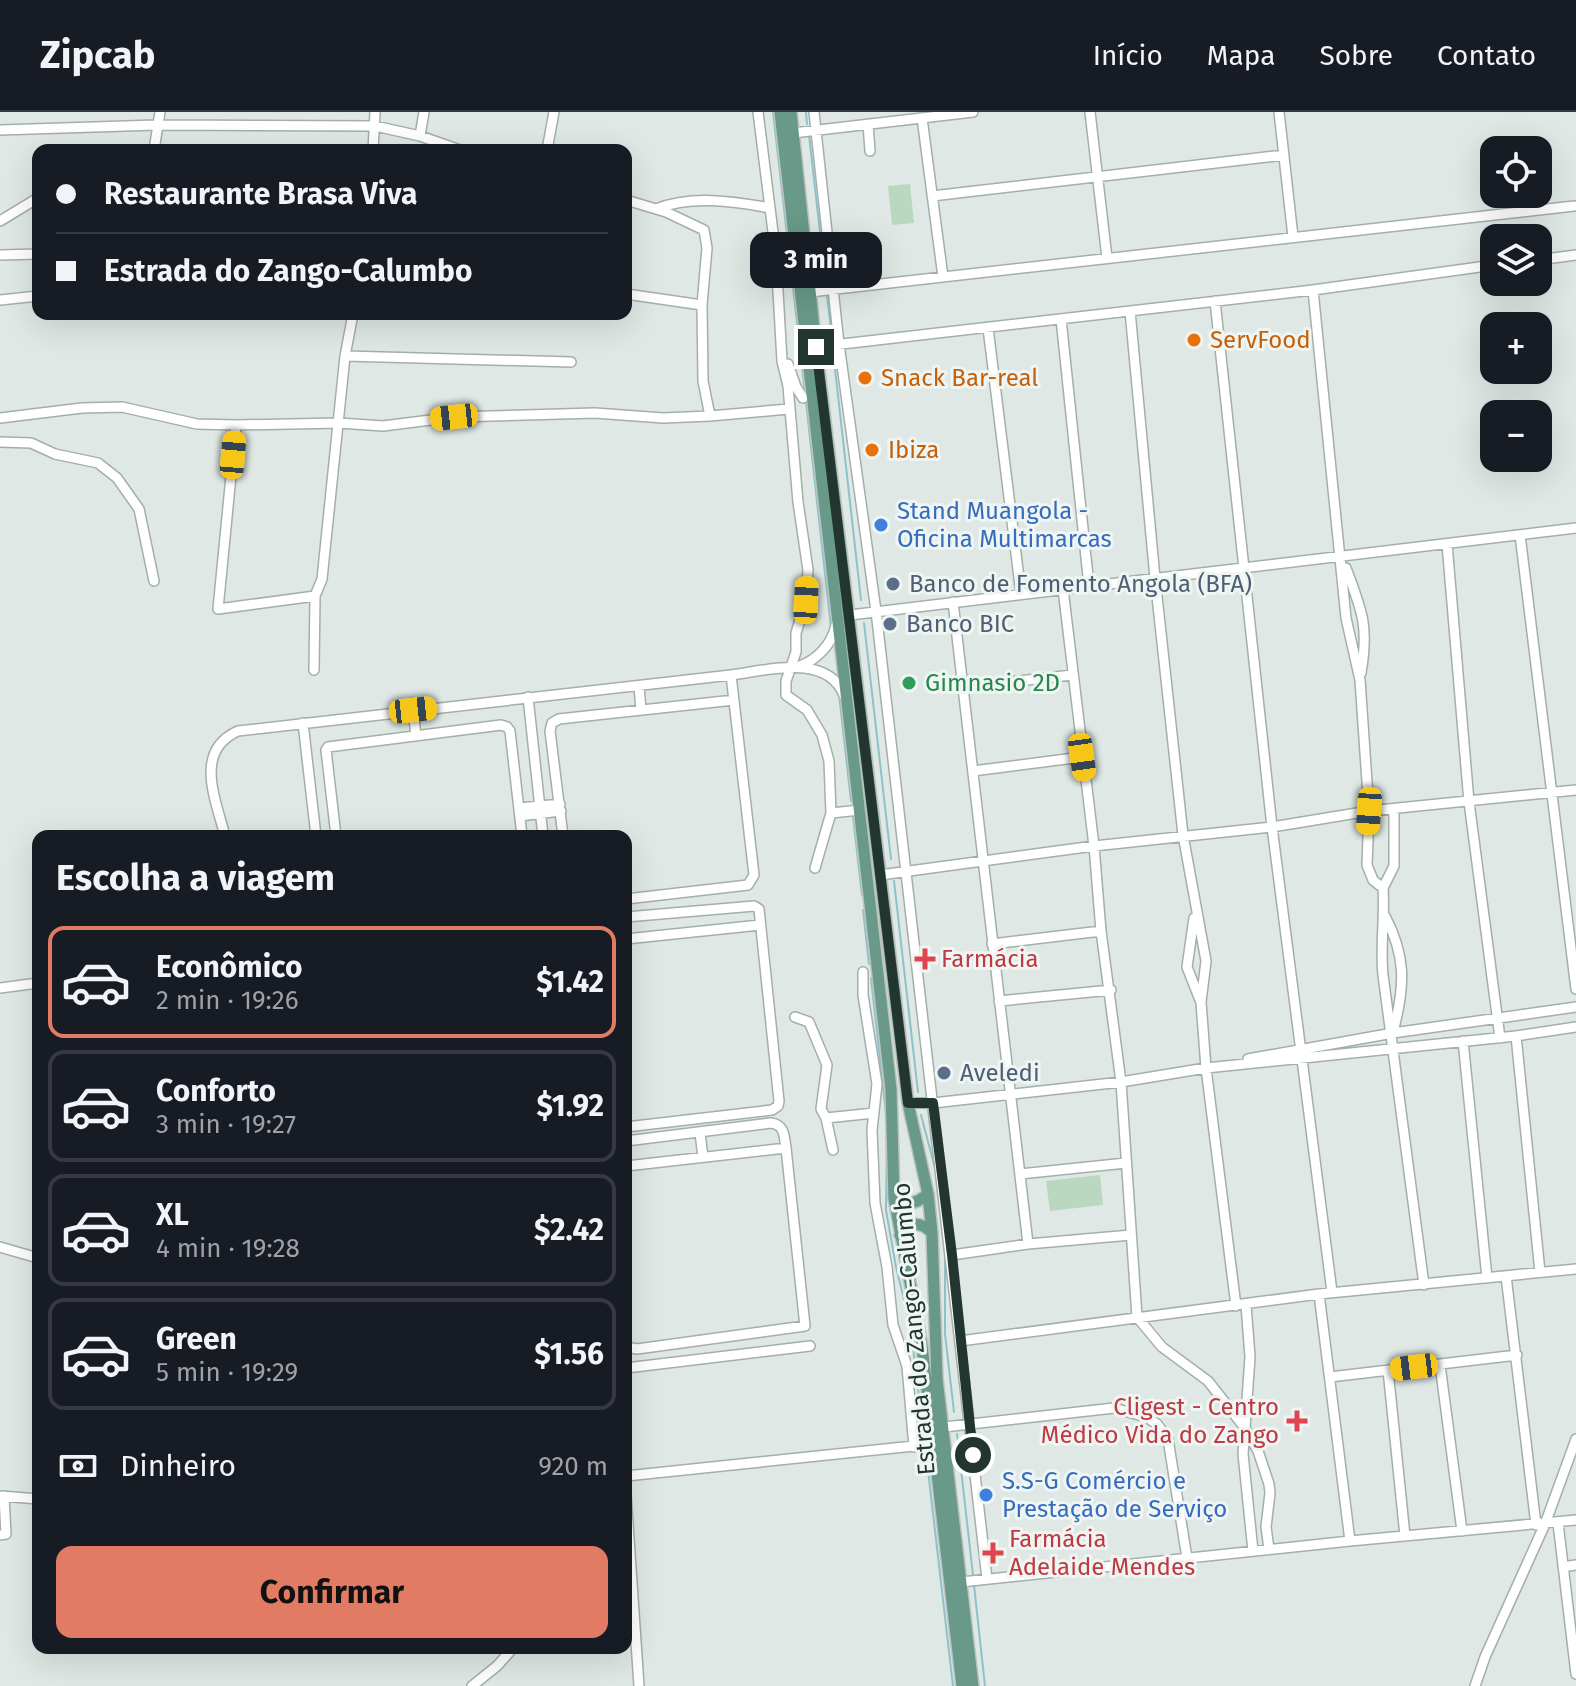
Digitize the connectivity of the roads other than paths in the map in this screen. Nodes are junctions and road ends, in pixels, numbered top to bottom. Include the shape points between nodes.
1 (160, 112) edge
2 (375, 112) edge
3 (424, 112) edge
4 (554, 112) edge
5 (758, 112) edge
6 (780, 112) edge
7 (791, 112) edge
8 (814, 112) edge
9 (973, 112) edge
10 (1090, 112) edge
11 (1279, 112) edge
12 (922, 118) junction
13 (868, 124) junction
14 (157, 125) junction
15 (375, 126) junction
16 (0, 130) edge
17 (816, 130) junction
18 (793, 133) junction
19 (420, 136) junction
20 (155, 144) edge
21 (374, 144) edge
22 (443, 144) edge
23 (548, 144) edge
24 (870, 151) dead end
25 (1284, 155) junction
26 (1098, 177) junction
27 (932, 196) junction
28 (32, 202) edge
29 (632, 202) edge
30 (1574, 206) dead end
31 (770, 208) junction
32 (656, 209) junction
33 (0, 221) edge
34 (1293, 237) junction
35 (32, 254) edge
36 (0, 255) edge
37 (1576, 255) edge
38 (1107, 258) junction
39 (1552, 258) edge
40 (1480, 267) edge
41 (943, 277) junction
42 (834, 289) junction
43 (1313, 290) junction
44 (810, 292) junction
45 (632, 295) edge
46 (32, 297) edge
47 (0, 300) edge
48 (1215, 301) junction
49 (702, 305) junction
50 (1130, 311) junction
51 (1061, 319) junction
52 (352, 320) edge
53 (988, 328) junction
54 (781, 342) junction
55 (839, 344) junction
56 (816, 347) junction
57 (345, 356) junction
58 (571, 362) dead end
59 (788, 386) junction
60 (808, 397) junction
61 (789, 411) junction
62 (710, 416) junction
63 (0, 418) edge
64 (339, 423) junction
65 (236, 425) junction
66 (0, 442) edge
67 (1576, 528) edge
68 (1520, 535) junction
69 (1447, 544) junction
70 (1342, 557) junction
71 (1243, 568) junction
72 (1155, 578) junction
73 (154, 581) dead end
74 (1089, 586) junction
75 (1063, 589) junction
76 (1021, 594) junction
77 (315, 596) junction
78 (953, 602) junction
79 (876, 611) junction
80 (844, 615) junction
81 (794, 667) junction
82 (314, 670) dead end
83 (731, 675) junction
84 (1072, 675) junction
85 (1360, 680) junction
86 (639, 686) junction
87 (964, 687) junction
88 (528, 697) junction
89 (734, 700) junction
90 (848, 707) junction
91 (413, 710) junction
92 (641, 710) junction
93 (303, 723) junction
94 (416, 736) junction
95 (1082, 757) junction
96 (973, 771) junction
97 (1576, 790) edge
98 (1551, 794) junction
99 (1469, 802) junction
100 (561, 807) junction
101 (540, 809) junction
102 (1394, 810) junction
103 (855, 811) junction
104 (1369, 811) junction
105 (520, 812) junction
106 (831, 813) junction
107 (1272, 827) junction
108 (224, 830) edge
109 (315, 830) edge
110 (335, 830) edge
111 (522, 830) edge
112 (542, 830) edge
113 (563, 830) edge
114 (1183, 835) junction
115 (1094, 846) junction
116 (983, 862) junction
117 (815, 868) dead end
118 (905, 871) junction
119 (880, 875) junction
120 (1383, 888) junction
121 (632, 898) edge
122 (1195, 910) junction
123 (665, 914) junction
124 (1385, 916) junction
125 (632, 917) edge
126 (760, 925) junction
127 (1101, 931) junction
128 (667, 935) junction
129 (632, 938) edge
130 (992, 944) junction
131 (863, 972) dead end
132 (32, 984) edge
133 (0, 988) edge
134 (1576, 989) edge
135 (1111, 990) junction
136 (999, 1001) junction
137 (1201, 1002) junction
138 (1576, 1007) edge
139 (795, 1017) dead end
140 (1497, 1020) junction
141 (1576, 1027) edge
142 (1393, 1033) junction
143 (1516, 1036) junction
144 (1500, 1038) junction
145 (1463, 1041) junction
146 (1302, 1048) junction
147 (1394, 1048) junction
148 (1304, 1060) junction
149 (1206, 1068) junction
150 (1121, 1082) junction
151 (1012, 1094) junction
152 (908, 1103) junction
153 (933, 1103) junction
154 (874, 1113) junction
155 (826, 1118) junction
156 (632, 1126) edge
157 (700, 1133) junction
158 (632, 1140) edge
159 (786, 1148) junction
160 (833, 1150) dead end
161 (703, 1157) junction
162 (1126, 1163) junction
163 (632, 1165) edge
164 (1020, 1174) junction
165 (928, 1194) junction
166 (894, 1198) junction
167 (932, 1233) junction
168 (900, 1235) junction
169 (1131, 1235) junction
170 (1028, 1244) junction
171 (0, 1247) edge
172 (952, 1255) junction
173 (32, 1256) edge
174 (1576, 1269) edge
175 (1540, 1272) junction
176 (1506, 1276) junction
177 (1487, 1278) junction
178 (1424, 1285) junction
179 (1332, 1292) junction
180 (1319, 1294) junction
181 (1241, 1306) junction
182 (1137, 1317) junction
183 (960, 1341) junction
184 (810, 1346) dead end
185 (632, 1348) edge
186 (1517, 1355) junction
187 (1440, 1365) junction
188 (632, 1367) edge
189 (1388, 1370) junction
190 (1330, 1377) junction
191 (956, 1425) junction
192 (1245, 1428) junction
193 (1576, 1439) edge
194 (924, 1445) junction
195 (632, 1475) edge
196 (2, 1496) edge
197 (32, 1498) edge
198 (1269, 1502) junction
199 (1248, 1504) junction
200 (1258, 1517) junction
201 (1576, 1520) edge
202 (1558, 1523) junction
203 (1540, 1525) junction
204 (1251, 1526) junction
205 (1266, 1527) junction
206 (1462, 1531) junction
207 (0, 1535) edge
208 (1405, 1536) junction
209 (1350, 1541) junction
210 (1269, 1549) junction
211 (1253, 1551) junction
212 (1187, 1558) junction
213 (1576, 1565) edge
214 (1563, 1567) junction
215 (974, 1581) junction
216 (632, 1588) edge
217 (1575, 1650) edge
218 (508, 1654) edge
219 (1576, 1674) edge
220 (472, 1686) edge
221 (639, 1686) edge
222 (962, 1686) edge
223 (973, 1686) edge
224 (1475, 1686) edge

1 - 14 street
2 - 15 street
3 - 19 street
4 - 23 street
5 - 31 street
6 - 60 main road, Estrada do Zango-Calumbo
7 - 18 main road, Estrada do Zango-Calumbo
8 - 17 street
9 - 12 street
10 - 26 street
11 - 25 street
12 - 13 street
12 - 27 street
13 - 17 street
13 - 24 street
14 - 15 street
14 - 16 street
14 - 20 street
15 - 19 street
15 - 21 street
17 - 18 street
17 - 42 street
18 - 44 main road, Estrada do Zango-Calumbo
19 - 22 street
25 - 26 street
25 - 34 street
26 - 27 street
26 - 38 street
27 - 41 street
28 - 33 street
29 - 32 street
30 - 34 street
31 - 32 street via 693,201
31 - 54 street
32 - 49 street via 704,230
34 - 38 street
35 - 36 street
37 - 39 street
38 - 41 street
40 - 43 street
41 - 42 street
42 - 44 street
42 - 55 street
43 - 48 street
43 - 70 street
44 - 56 main road, Estrada do Zango-Calumbo
45 - 49 street
46 - 47 street
48 - 50 street
48 - 71 street
49 - 62 street via 703,381
50 - 51 street
50 - 72 street
51 - 53 street
51 - 74 street
52 - 57 street
53 - 55 street
53 - 76 street
54 - 59 street
54 - 60 street via 796,387
55 - 56 street
55 - 79 street
56 - 80 main road, Estrada do Zango-Calumbo
57 - 58 street
57 - 64 street
59 - 60 street
59 - 61 street
60 - 61 street
60 - 80 main road, Estrada do Zango-Calumbo
61 - 62 street
61 - 81 street via 808,570
62 - 64 street via 595,413 454,417 383,426
63 - 65 street via 122,407 197,424
64 - 65 street
64 - 77 street via 322,579
65 - 77 street via 218,609
66 - 73 street via 31,443 98,463 117,478 139,509
67 - 68 street
68 - 69 street
68 - 98 street
69 - 70 street
69 - 99 street
70 - 71 street
70 - 85 street via 1346,618
70 - 85 street via 1364,617
71 - 72 street
71 - 107 street
72 - 74 street
72 - 114 street
74 - 75 street
75 - 76 street
75 - 84 street
76 - 78 street
77 - 82 street
78 - 79 street
78 - 87 street
79 - 80 street
79 - 118 street
80 - 81 street via 826,648 812,661
80 - 90 main road, Estrada do Zango-Calumbo
80 - 119 main road, Estrada do Zango-Calumbo
81 - 83 street
81 - 90 street via 827,675 841,689
81 - 106 street via 786,695 807,710 822,735
83 - 86 street
83 - 89 street
84 - 87 street
84 - 95 street
85 - 104 street
86 - 88 street
86 - 92 street
87 - 96 street
88 - 91 street
88 - 101 street
89 - 92 street
89 - 121 street via 753,881
90 - 103 main road, Estrada do Zango-Calumbo
91 - 93 street
91 - 94 street
92 - 100 street via 552,723
93 - 108 street via 224,737 211,768
93 - 109 street
94 - 105 street via 507,727
94 - 110 street via 335,744 326,750
95 - 96 street
95 - 115 street
96 - 116 street
97 - 98 street
98 - 99 street
98 - 134 street
99 - 102 street
99 - 140 street
100 - 101 street
100 - 113 street
101 - 105 street
101 - 112 street
102 - 104 street
102 - 120 street via 1394,866
103 - 106 street
103 - 166 main road, Estrada do Zango-Calumbo via 892,1104
104 - 107 street
104 - 120 street via 1367,865
105 - 111 street
106 - 117 street
107 - 114 street
107 - 146 street
114 - 115 street
114 - 122 street
115 - 116 street
115 - 127 street
116 - 118 street
116 - 130 street
118 - 119 street
118 - 153 street
119 - 152 main road, Estrada do Zango-Calumbo
120 - 124 street
122 - 137 street via 1206,961
122 - 137 street via 1187,961
123 - 125 street
123 - 126 street via 754,906 761,911
123 - 128 street
124 - 142 street via 1380,946
124 - 142 street via 1398,941 1402,973
126 - 128 street
126 - 156 street via 778,1106
127 - 130 street
127 - 135 street
128 - 129 street
130 - 136 street
131 - 154 street via 877,1084
132 - 133 street
135 - 136 street
135 - 150 street
136 - 151 street
137 - 149 street
138 - 140 street
139 - 155 street via 809,1022 827,1065 821,1109
140 - 142 street
140 - 144 street
141 - 143 street
142 - 146 street
142 - 147 street
143 - 144 street
143 - 175 street
144 - 145 street
145 - 147 street
145 - 177 street
146 - 148 street
146 - 149 street
147 - 148 street
147 - 178 street
148 - 149 street
148 - 179 street
149 - 150 street
149 - 181 street
150 - 151 street
150 - 162 street
151 - 153 street
151 - 164 street
152 - 153 street
152 - 165 main road, Estrada do Zango-Calumbo
153 - 172 street
154 - 155 street
154 - 194 street via 875,1203 893,1325
155 - 160 street
157 - 158 street
157 - 159 street via 778,1124
157 - 161 street
159 - 161 street
159 - 185 street via 805,1326
161 - 163 street
162 - 164 street
162 - 169 street
164 - 170 street
165 - 166 main road via 911,1204
165 - 167 main road, Estrada do Zango-Calumbo
166 - 168 main road, Estrada do Zango-Calumbo
167 - 168 main road via 914,1223
167 - 191 main road, Estrada do Zango-Calumbo via 935,1342
168 - 194 main road, Estrada do Zango-Calumbo via 922,1346
169 - 170 street
169 - 182 street
170 - 172 street
171 - 173 street
172 - 183 street
174 - 175 street
175 - 176 street
176 - 177 street
176 - 186 street
177 - 178 street
178 - 179 street
179 - 180 street
180 - 181 street
180 - 190 street
181 - 182 street
181 - 192 street via 1250,1357
182 - 183 street
182 - 192 street via 1162,1347 1208,1381
183 - 191 street
184 - 188 street
186 - 187 street
186 - 203 street
187 - 189 street
187 - 206 street
189 - 190 street
189 - 208 street
190 - 209 street
191 - 212 street via 1114,1408 1146,1417 1168,1439
191 - 215 main road, Estrada do Zango-Calumbo
191 - 215 street
192 - 198 street via 1269,1484
192 - 199 street
193 - 203 street
194 - 195 street
194 - 222 main road, Estrada do Zango-Calumbo
196 - 197 street
196 - 207 street via 6,1534
198 - 200 street
198 - 205 street
199 - 200 street
199 - 204 street
200 - 204 street
200 - 205 street
201 - 202 street
202 - 203 street
202 - 214 street
203 - 206 street
203 - 224 street
204 - 211 street
205 - 210 street
206 - 208 street
208 - 209 street
209 - 210 street
210 - 211 street
211 - 212 street
212 - 215 street
213 - 214 street
214 - 217 street
215 - 223 main road, Estrada do Zango-Calumbo
216 - 221 street
217 - 219 street
218 - 220 street

